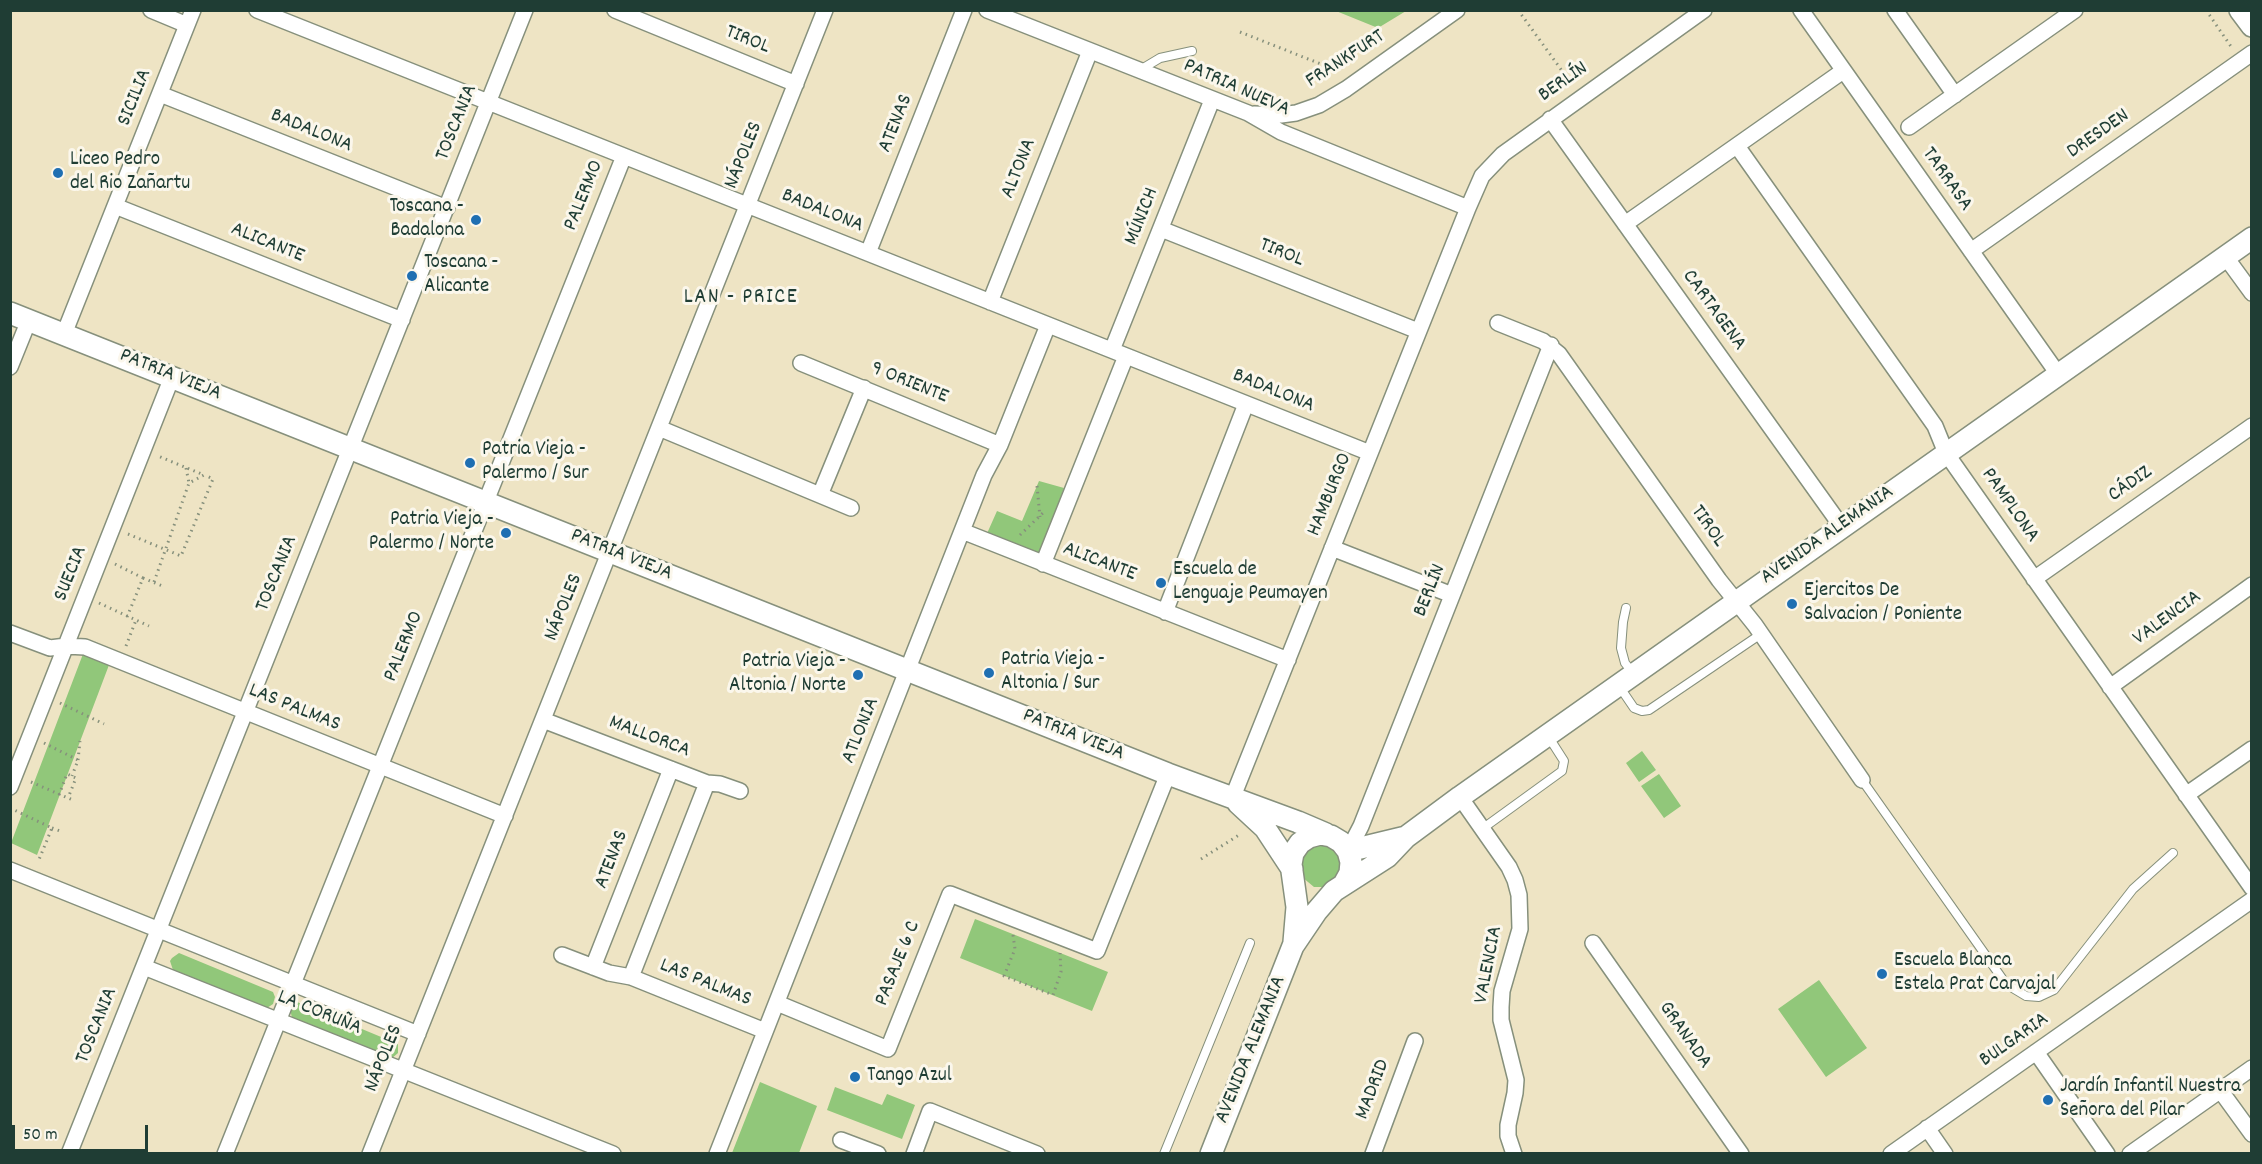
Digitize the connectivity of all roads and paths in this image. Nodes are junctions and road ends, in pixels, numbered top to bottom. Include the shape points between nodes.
1 (151, 10) edge
2 (257, 10) edge
3 (525, 10) edge
4 (615, 10) edge
5 (825, 10) edge
6 (964, 10) edge
7 (987, 10) edge
8 (1456, 10) edge
9 (1518, 10) edge
10 (1704, 10) edge
11 (1801, 10) edge
12 (1895, 10) edge
13 (2075, 10) edge
14 (2206, 10) edge
15 (2240, 10) edge
16 (2057, 16) edge
17 (190, 18) edge
18 (2252, 26) edge
19 (1240, 32) dead end
20 (1090, 51) junction
21 (1192, 51) dead end
22 (2246, 57) edge
23 (1336, 70) dead end
24 (1138, 71) junction
25 (1844, 71) junction
26 (796, 84) junction
27 (160, 94) junction
28 (1954, 95) junction
29 (1581, 97) junction
30 (1212, 100) junction
31 (489, 102) junction
32 (1248, 113) junction
33 (1550, 119) junction
34 (1909, 127) dead end
35 (1737, 146) junction
36 (624, 156) junction
37 (748, 205) junction
38 (115, 206) junction
39 (447, 208) junction
40 (1468, 208) junction
41 (1625, 225) junction
42 (1161, 229) junction
43 (2252, 238) edge
44 (1971, 251) junction
45 (868, 253) junction
46 (2225, 256) junction
47 (2252, 293) edge
48 (990, 302) junction
49 (20, 317) edge
50 (402, 320) junction
51 (1498, 323) dead end
52 (1048, 325) junction
53 (1418, 332) junction
54 (64, 334) junction
55 (1551, 345) junction
56 (1119, 353) junction
57 (801, 363) dead end
58 (10, 367) edge
59 (2058, 374) junction
60 (172, 377) junction
61 (864, 388) junction
62 (1246, 404) junction
63 (2252, 426) edge
64 (659, 428) junction
65 (1000, 445) junction
66 (351, 449) junction
67 (143, 450) junction
68 (1370, 453) junction
69 (1946, 453) junction
70 (186, 468) junction
71 (204, 475) junction
72 (189, 483) junction
73 (820, 495) junction
74 (486, 502) junction
75 (1052, 505) dead end
76 (851, 508) dead end
77 (1842, 526) junction
78 (113, 527) junction
79 (962, 531) junction
80 (1332, 548) junction
81 (165, 549) junction
82 (1005, 549) junction
83 (610, 551) junction
84 (101, 557) junction
85 (1043, 564) junction
86 (143, 578) junction
87 (2034, 579) junction
88 (154, 582) junction
89 (2252, 585) edge
90 (165, 586) dead end
91 (1452, 596) junction
92 (86, 597) junction
93 (1736, 601) junction
94 (1626, 608) dead end
95 (1165, 612) junction
96 (127, 617) junction
97 (136, 620) junction
98 (149, 626) dead end
99 (10, 633) edge
100 (1761, 634) junction
101 (66, 646) junction
102 (1288, 660) junction
103 (119, 661) junction
104 (909, 670) junction
105 (1626, 679) junction
106 (2110, 687) junction
107 (46, 696) junction
108 (246, 713) junction
109 (543, 720) junction
110 (104, 724) dead end
111 (1547, 735) junction
112 (30, 737) junction
113 (80, 741) dead end
114 (2252, 749) edge
115 (78, 760) junction
116 (380, 766) junction
117 (671, 769) junction
118 (1168, 774) junction
119 (72, 776) junction
120 (1862, 780) joint
121 (13, 781) edge
122 (707, 783) junction
123 (740, 791) dead end
124 (59, 795) junction
125 (2186, 795) junction
126 (1460, 797) junction
127 (68, 798) junction
128 (1232, 799) junction
129 (75, 801) dead end
130 (10, 808) edge
131 (505, 816) junction
132 (52, 828) junction
133 (1482, 829) junction
134 (63, 832) dead end
135 (1326, 834) junction
136 (1239, 835) dead end
137 (1406, 837) junction
138 (1348, 850) junction
139 (2172, 853) dead end
140 (1201, 859) dead end
141 (38, 862) dead end
142 (10, 870) edge
143 (1293, 873) junction
144 (1339, 887) junction
145 (2252, 888) edge
146 (2252, 900) edge
147 (1011, 918) junction
148 (159, 930) junction
149 (1060, 936) junction
150 (1250, 943) dead end
151 (1593, 943) dead end
152 (1293, 946) junction
153 (562, 955) dead end
154 (144, 967) junction
155 (593, 967) junction
156 (631, 977) junction
157 (293, 984) junction
158 (777, 1003) junction
159 (278, 1020) junction
160 (765, 1031) junction
161 (418, 1034) junction
162 (1415, 1041) dead end
163 (888, 1049) joint
164 (2036, 1052) junction
165 (2252, 1068) edge
166 (403, 1070) junction
167 (2220, 1090) junction
168 (1927, 1128) junction
169 (2252, 1134) edge
170 (841, 1140) dead end
171 (69, 1154) edge
172 (225, 1154) edge
173 (370, 1154) edge
174 (613, 1154) edge
175 (717, 1154) edge
176 (878, 1154) edge
177 (914, 1154) edge
178 (1036, 1154) edge
179 (1164, 1154) edge
180 (1211, 1154) edge
181 (1373, 1154) edge
182 (1514, 1154) edge
183 (1741, 1154) edge
184 (1891, 1154) edge
185 (1945, 1154) edge
186 (2107, 1154) edge
187 (2130, 1154) edge

1 - 17 street
2 - 31 street, BADALONA
3 - 31 street, TOSCANIA
4 - 26 street, TIROL
5 - 26 street, NÁPOLES
6 - 45 street, ATENAS
7 - 20 street, PATRIA NUEVA
8 - 32 street, FRANKFURT via 1319,105 1281,115
9 - 29 path
10 - 29 street, BERLÍN
11 - 25 street, TARRASA
12 - 28 street
13 - 16 street
14 - 22 path
15 - 18 street
16 - 28 street
17 - 27 street, SICILIA
19 - 23 path
20 - 24 street, PATRIA NUEVA
20 - 48 street, ALTONA
21 - 24 lane via 1160,58
22 - 44 street, DRESDEN
24 - 30 street, PATRIA NUEVA
25 - 35 street
25 - 44 street, TARRASA
26 - 37 street, NÁPOLES
27 - 38 street, SICILIA
27 - 39 street, BADALONA
28 - 34 street
29 - 33 street, BERLÍN
30 - 32 street, PATRIA NUEVA
30 - 42 street, MÚNICH
31 - 36 street, BADALONA
31 - 39 street, TOSCANIA
32 - 40 street, PATRIA NUEVA via 1281,132
33 - 40 street, BERLÍN via 1489,167
33 - 41 street, CARTAGENA
35 - 41 street
35 - 69 street, PAMPLONA via 1935,426
36 - 37 street, BADALONA
36 - 74 street, PALERMO
37 - 45 street, BADALONA
37 - 64 street, NÁPOLES
38 - 50 street, ALICANTE
38 - 54 street, SICILIA
39 - 50 street, TOSCANIA
40 - 53 street, HAMBURGO
41 - 77 street, CARTAGENA
42 - 53 street, TIROL
42 - 56 street, MÚNICH
43 - 46 street, AVENIDA ALEMANIA
44 - 59 street, TARRASA
45 - 48 street, BADALONA
46 - 47 street
46 - 59 street, AVENIDA ALEMANIA
48 - 52 street, BADALONA
49 - 54 street, PATRIA VIEJA
49 - 58 street
50 - 66 street, TOSCANIA
51 - 55 street, TIROL
52 - 56 street, BADALONA
52 - 65 street, ATLONIA
53 - 68 street, HAMBURGO
54 - 60 street, PATRIA VIEJA
55 - 91 street, BERLÍN
55 - 93 street, TIROL
56 - 62 street, BADALONA
56 - 85 street, MÚNICH
57 - 61 street, 9 ORIENTE
59 - 69 street, AVENIDA ALEMANIA
60 - 66 street, PATRIA VIEJA
60 - 67 street, SUECIA
61 - 65 street, 9 ORIENTE
61 - 73 street
62 - 68 street, BADALONA
62 - 95 street
63 - 87 street, CÁDIZ
64 - 73 street
64 - 83 street, NÁPOLES
65 - 79 street, ATLONIA
66 - 74 street, PATRIA VIEJA
66 - 108 street, TOSCANIA
67 - 70 path
67 - 78 street, SUECIA
68 - 80 street, HAMBURGO
69 - 77 street, AVENIDA ALEMANIA
69 - 87 street, PAMPLONA
70 - 71 path
70 - 72 path
71 - 72 path
71 - 81 path via 213,479 181,556
72 - 81 path
73 - 76 street
74 - 83 street, PATRIA VIEJA
74 - 116 street, PALERMO
75 - 82 path
77 - 93 street, AVENIDA ALEMANIA
78 - 81 path
78 - 84 street, SUECIA
79 - 82 street, ALICANTE
79 - 104 street, ATLONIA
80 - 91 street
80 - 102 street, HAMBURGO
81 - 88 path
82 - 85 street, ALICANTE
83 - 104 street, PATRIA VIEJA
83 - 109 street, NÁPOLES
84 - 86 path
84 - 92 street, SUECIA
85 - 95 street, ALICANTE
86 - 88 path
86 - 96 path
87 - 106 street, PAMPLONA
88 - 90 path
89 - 106 street, VALENCIA
91 - 138 street, BERLÍN
92 - 96 path
92 - 101 street, SUECIA
93 - 100 street, TIROL
93 - 105 street, AVENIDA ALEMANIA
94 - 105 lane via 1621,648
95 - 102 street, ALICANTE
96 - 97 path
97 - 98 path
97 - 103 path
99 - 101 street, LAS PALMAS via 50,648
100 - 105 lane via 1649,710 1634,708
100 - 120 street, TIROL
101 - 103 street, LAS PALMAS via 85,648
101 - 107 street, SUECIA
102 - 128 street, HAMBURGO
103 - 108 street, LAS PALMAS
104 - 118 street, PATRIA VIEJA
104 - 158 street, ATLONIA
105 - 111 street, AVENIDA ALEMANIA
106 - 125 street, PAMPLONA
107 - 110 path
107 - 112 street, SUECIA
108 - 116 street, LAS PALMAS
108 - 148 street, TOSCANIA
109 - 117 street, MALLORCA
109 - 131 street, NÁPOLES
111 - 126 street, AVENIDA ALEMANIA
111 - 133 lane via 1564,761 1562,771
112 - 115 path
112 - 121 street, SUECIA
113 - 115 path
114 - 125 street
115 - 119 path
116 - 131 street, LAS PALMAS
116 - 157 street, PALERMO
117 - 122 street, MALLORCA
117 - 155 street, ATENAS
118 - 128 street, PATRIA VIEJA
118 - 149 street via 1097,951
119 - 124 path via 68,774
119 - 127 path via 76,778
120 - 139 lane via 2006,984 2026,996 2039,997 2054,990 2133,888
121 - 124 path
122 - 123 street, MALLORCA
122 - 156 street
124 - 127 path
125 - 145 street, PAMPLONA
126 - 133 street, VALENCIA
126 - 137 street, AVENIDA ALEMANIA
127 - 129 path
128 - 135 street, PATRIA VIEJA
128 - 143 street, PATRIA VIEJA via 1265,828
130 - 132 path
131 - 161 street, NÁPOLES
132 - 134 path
132 - 141 path
133 - 182 street, VALENCIA via 1512,874 1519,895 1520,929 1501,1006 1516,1080 1508,1125
135 - 138 street
135 - 143 street, AVENIDA ALEMANIA via 1299,843 1293,853
136 - 140 path
137 - 138 street, AVENIDA ALEMANIA
137 - 144 street, AVENIDA ALEMANIA via 1387,857
138 - 144 street via 1351,868
142 - 148 street, LA CORUÑA
143 - 144 street via 1308,891 1321,894
143 - 152 street, AVENIDA ALEMANIA via 1297,907
144 - 152 street, AVENIDA ALEMANIA
146 - 164 street, BULGARIA
147 - 149 street
147 - 149 path via 1015,949 1004,976 1053,995 1061,972
147 - 163 street, PASAJE 6 C via 950,894
148 - 154 street, TOSCANIA
148 - 157 street, LA CORUÑA
150 - 179 lane
151 - 183 street, GRANADA
152 - 180 street, AVENIDA ALEMANIA
153 - 155 street, LAS PALMAS
154 - 159 street, LA CORUÑA
154 - 171 street, TOSCANIA
155 - 156 street, LAS PALMAS
156 - 160 street, LAS PALMAS
157 - 159 street, PALERMO
157 - 161 street, LA CORUÑA
158 - 160 street, ATLONIA
158 - 163 street, LAS PALMAS
159 - 166 street, LA CORUÑA
159 - 172 street, PALERMO
160 - 175 street, ATLONIA
161 - 166 street, NÁPOLES
162 - 181 street, MADRID
164 - 168 street, BULGARIA
164 - 186 street
165 - 167 street
166 - 173 street, NÁPOLES
166 - 174 street, LA CORUÑA
167 - 169 street
167 - 187 street
168 - 184 street, BULGARIA
168 - 185 street
170 - 176 street
177 - 178 street via 930,1111

